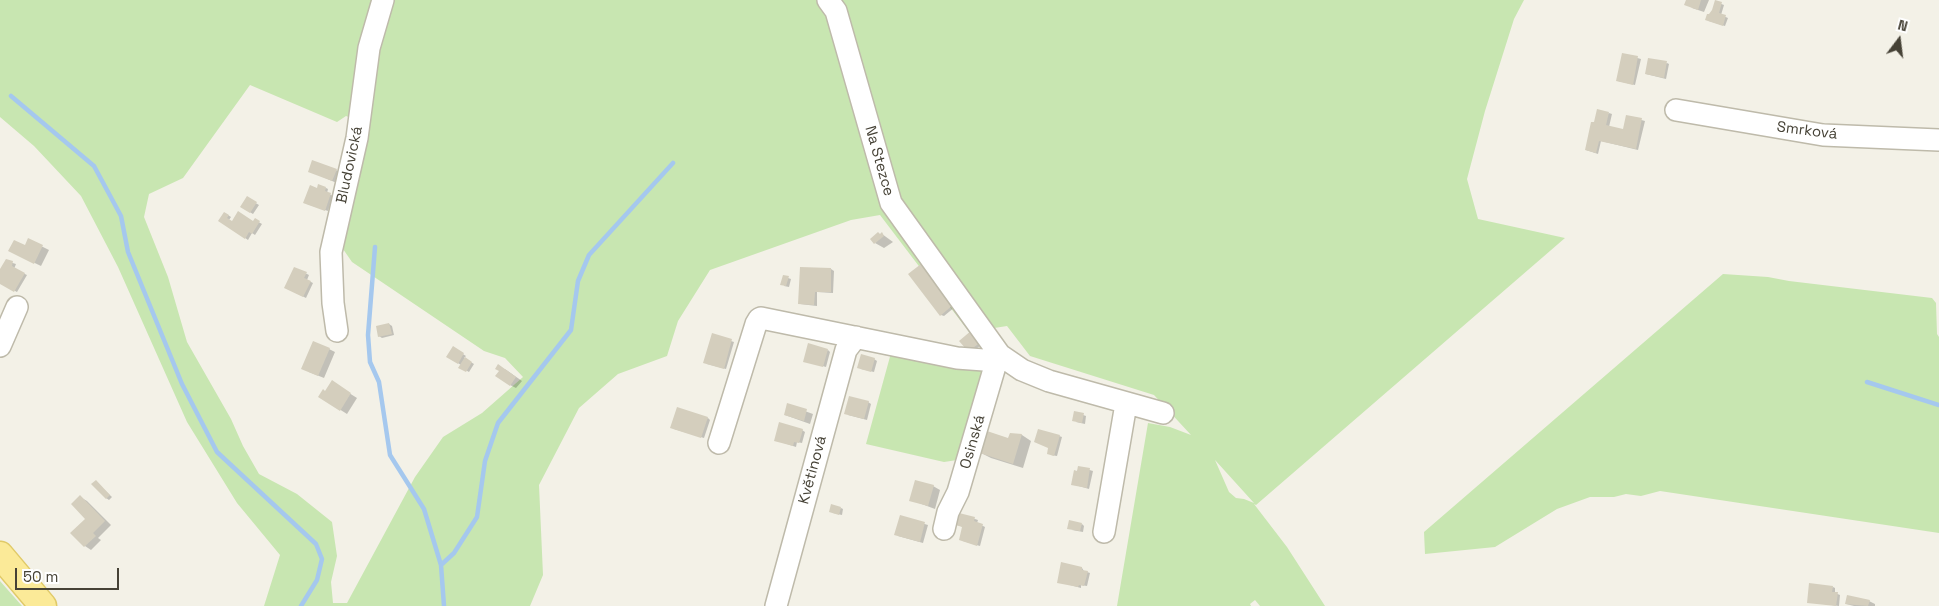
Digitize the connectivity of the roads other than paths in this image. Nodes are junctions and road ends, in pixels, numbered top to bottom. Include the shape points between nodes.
1 (383, 0) edge
2 (828, 0) edge
3 (1676, 110) dead end
4 (1939, 140) edge
5 (17, 307) dead end
6 (337, 331) dead end
7 (856, 337) junction
8 (0, 346) edge
9 (1000, 355) junction
10 (1126, 404) junction
11 (1163, 413) dead end
12 (719, 443) dead end
13 (944, 529) dead end
14 (1104, 532) dead end
15 (0, 555) edge
16 (43, 606) edge
17 (776, 606) edge

1 - 6 street, Bludovická via 369,48 357,138 331,252
2 - 9 street, Na Stezce via 836,11 891,203
3 - 4 street, Smrková via 1823,134
5 - 8 street
7 - 9 street via 973,360
7 - 12 street via 759,319
7 - 17 street, Květinová via 846,350
9 - 10 street, Na Stezce via 1022,370 1049,381
9 - 13 street, Osinská
10 - 11 street, Na Stezce
10 - 14 street
15 - 16 main road

